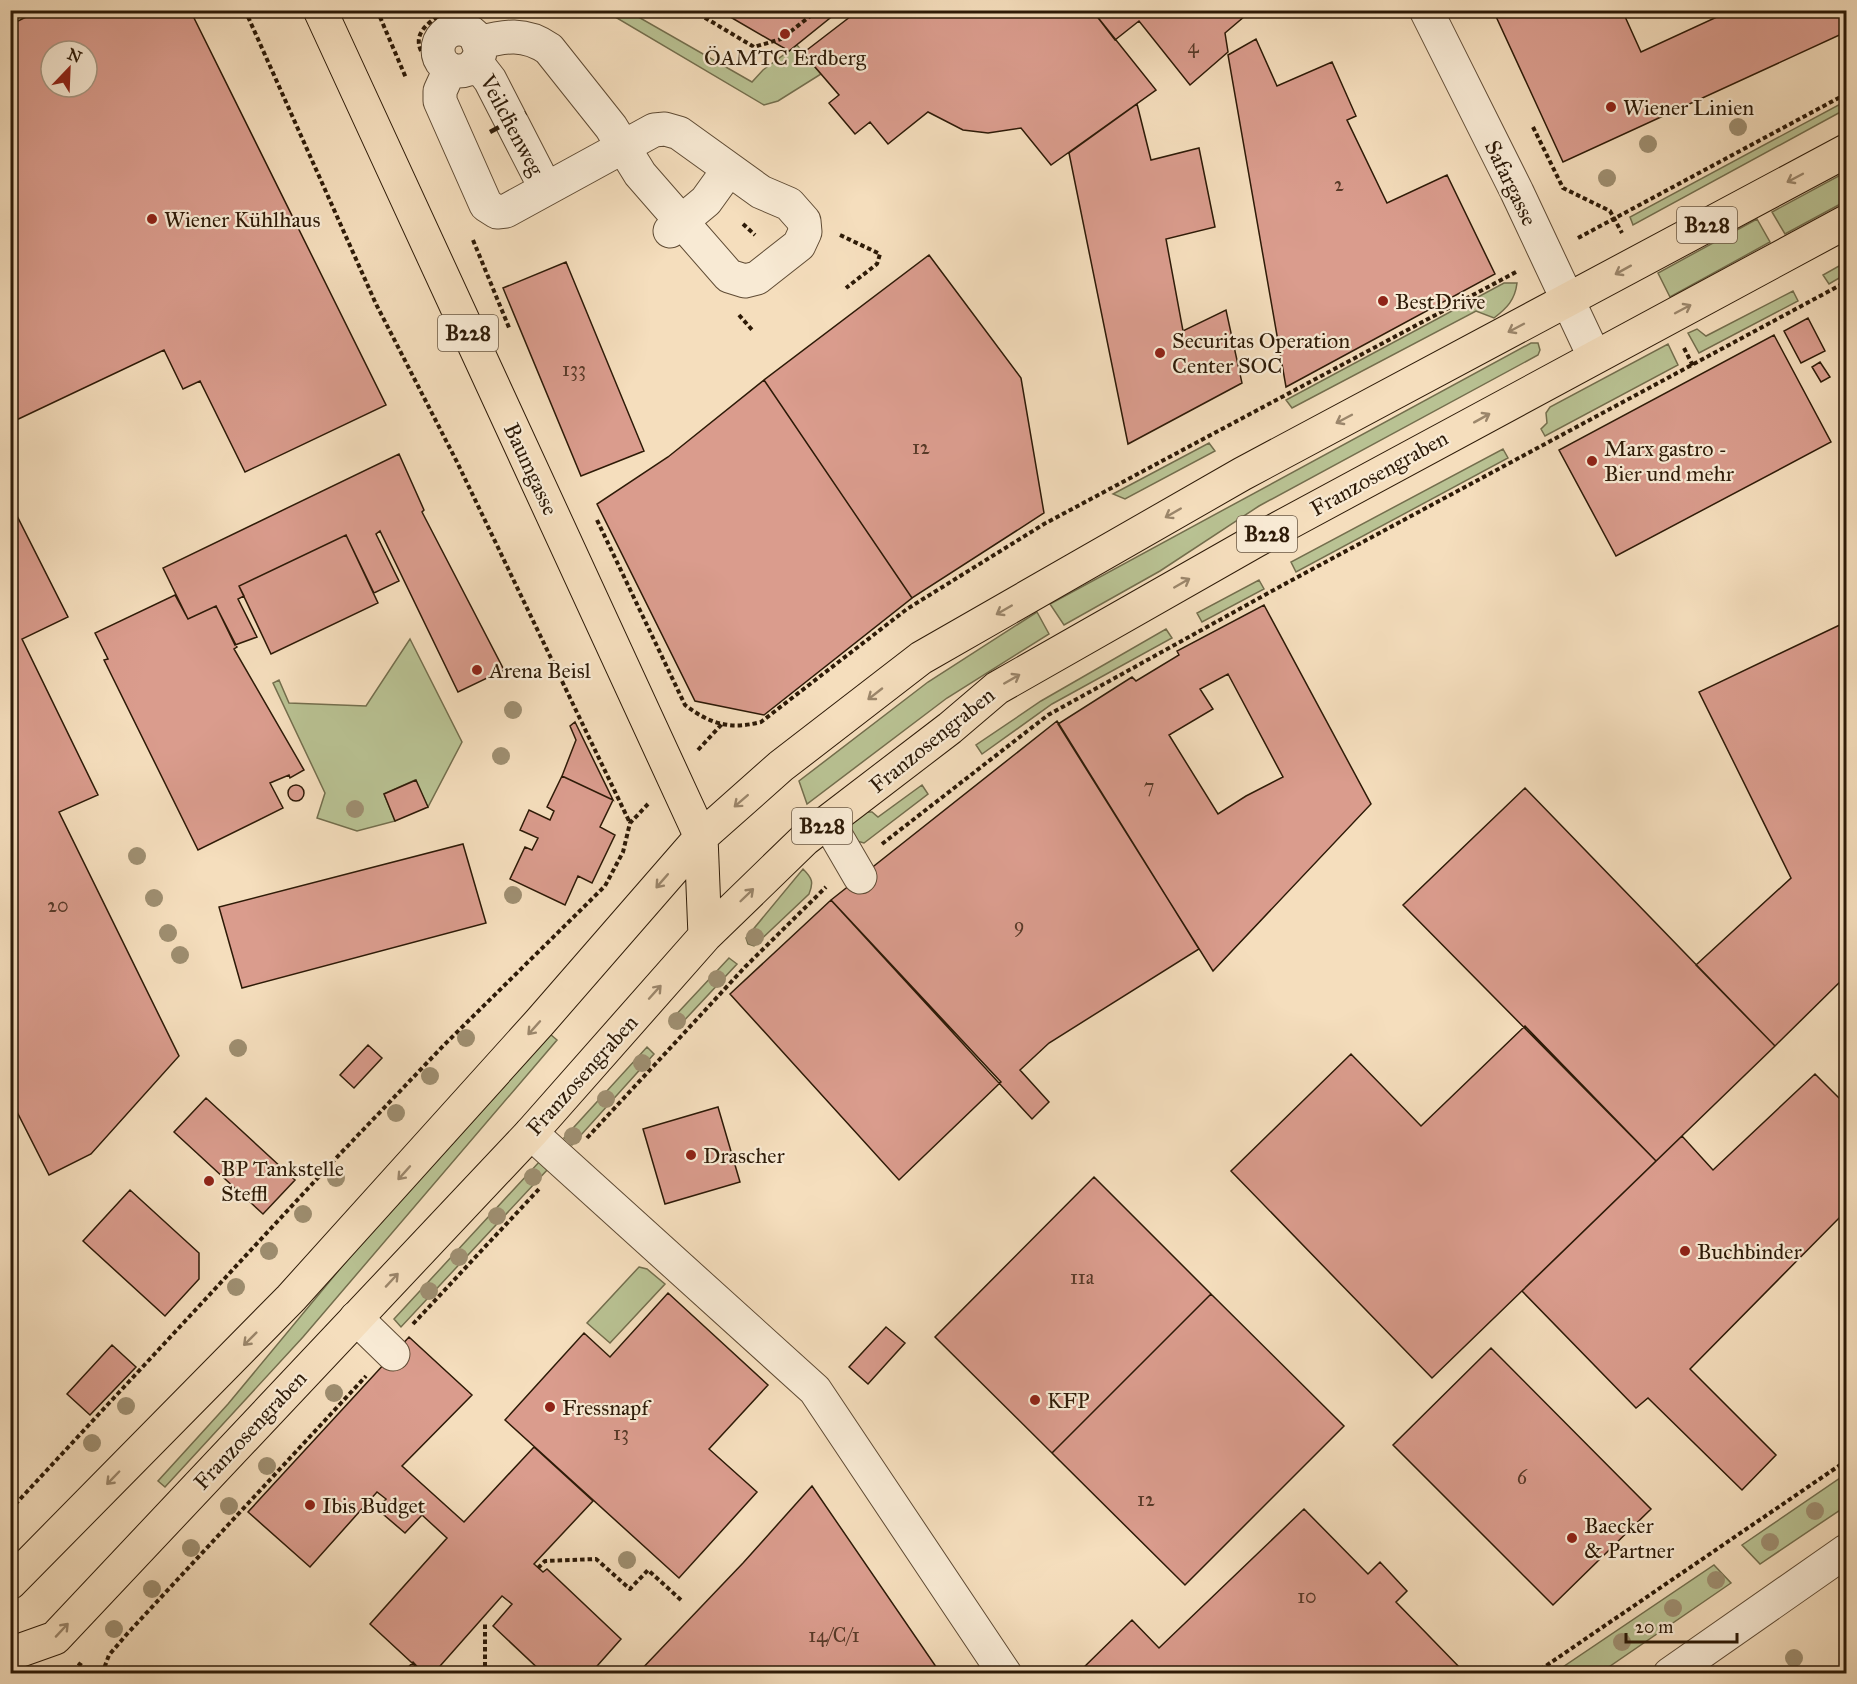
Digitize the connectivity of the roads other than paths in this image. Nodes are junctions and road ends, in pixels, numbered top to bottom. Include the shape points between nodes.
1 (320, 10) edge
2 (1426, 10) edge
3 (459, 43) edge
4 (623, 147) junction
5 (1846, 151) edge
6 (729, 170) junction
7 (546, 189) junction
8 (1846, 222) edge
9 (676, 227) junction
10 (1568, 300) junction
11 (1594, 356) junction
12 (828, 822) junction
13 (700, 837) junction
14 (857, 871) road end
15 (705, 936) junction
16 (531, 1132) junction
17 (356, 1318) junction
18 (392, 1352) road end
19 (1846, 1551) edge
20 (10, 1583) edge
21 (10, 1654) edge
22 (1005, 1674) edge
23 (1670, 1674) edge

1 - 13 main road, Baumgasse / B228
2 - 10 street, Safargasse
3 - 4 street via 501,36 518,36 540,43 557,58
3 - 7 street, Veilchenweg via 490,80
3 - 7 street via 441,86 440,101 486,206 497,212 513,208
4 - 6 street via 654,130 670,130
4 - 7 street
4 - 9 street
5 -> 10 main road, B228
6 - 9 street via 706,201
6 - 9 street via 802,216 805,226 795,249 757,278 733,279
11 -> 8 main road, Franzosengraben / B228
10 - 11 street, Safargasse
10 -> 13 main road, B228 via 1242,474 921,658 781,766
12 -> 11 main road, Franzosengraben / B228 via 997,688
12 - 14 street
15 -> 12 main road, Franzosengraben / B228 via 805,839
13 - 15 main road, Baumgasse / B228
13 -> 20 main road via 540,1022 291,1298
16 -> 15 main road, Franzosengraben
17 -> 16 main road, Franzosengraben
16 - 22 street via 815,1389
17 - 18 street
21 -> 17 main road, Franzosengraben via 55,1638
19 - 23 street

